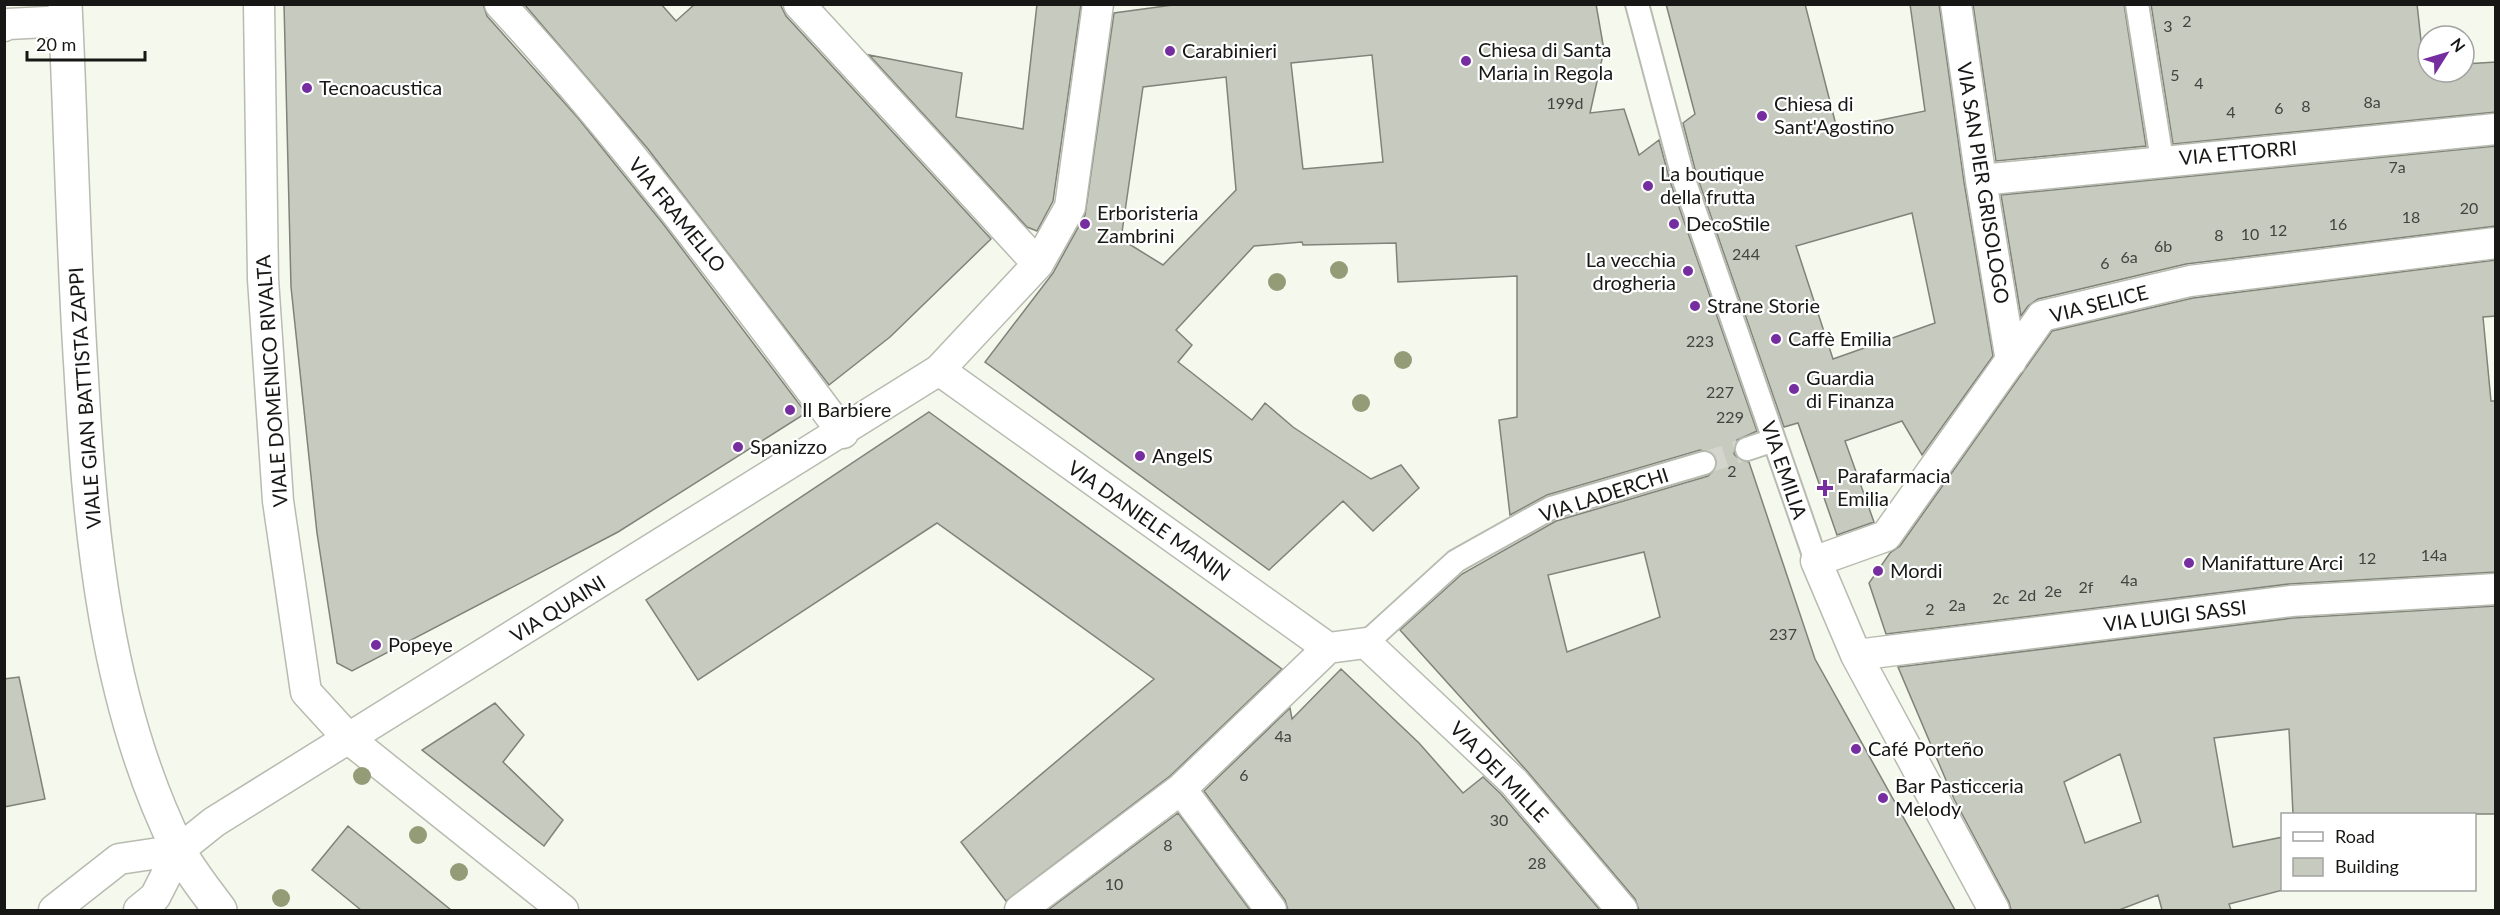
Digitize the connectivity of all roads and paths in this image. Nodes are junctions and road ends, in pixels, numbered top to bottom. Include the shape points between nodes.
1 (259, 4) edge
2 (501, 4) edge
3 (799, 4) edge
4 (1098, 4) edge
5 (1637, 4) edge
6 (1956, 4) edge
7 (2137, 4) edge
8 (66, 13) edge
9 (4, 27) edge
10 (2496, 129) edge
11 (2162, 160) junction
12 (1981, 180) junction
13 (2496, 243) edge
14 (1038, 264) junction
15 (2011, 361) junction
16 (939, 370) junction
17 (843, 433) junction
18 (1774, 440) junction
19 (1747, 449) tunnel mouth
20 (1704, 463) tunnel mouth
21 (1816, 561) junction
22 (2496, 590) edge
23 (1366, 643) junction
24 (1328, 648) junction
25 (1856, 655) junction
26 (349, 739) junction
27 (1181, 789) junction
28 (179, 850) junction
29 (54, 910) edge
30 (139, 910) edge
31 (220, 910) edge
32 (563, 910) edge
33 (1020, 910) edge
34 (1271, 910) edge
35 (1622, 910) edge
36 (1994, 910) edge

1 - 26 street, VIALE DOMENICO RIVALTA via 263,279 278,501 306,692
2 - 17 street, VIA FRAMELLO via 559,68 703,246
3 - 14 street
4 - 14 street, VIA QUAINI via 1070,207
5 - 18 street, VIA EMILIA via 1683,177
6 - 12 street, VIA SAN PIER GRISOLOGO
7 - 11 street
8 - 9 street
8 - 28 street, VIALE GIAN BATTISTA ZAPPI via 73,241 87,472 106,616 135,744
10 - 11 street, VIA ETTORRI
11 - 12 street, VIA ETTORRI
12 - 15 street, VIA SAN PIER GRISOLOGO
13 - 15 street, VIA SELICE via 2190,281 2042,316
14 - 16 street, VIA QUAINI
15 - 21 street, VIA SELICE via 1886,536
16 - 17 street, VIA QUAINI
16 - 24 street, VIA DANIELE MANIN
17 - 26 street, VIA QUAINI
18 - 19 street
18 - 21 street, VIA EMILIA
20 - 23 street, VIA LADERCHI via 1551,508 1456,561
21 - 25 street, VIA EMILIA
22 - 25 street, VIA LUIGI SASSI via 2291,601
23 - 24 street
23 - 35 street, VIA DEI MILLE via 1515,782
24 - 27 street
25 - 36 street, VIA EMILIA
26 - 28 street, VIA QUAINI via 214,822
26 - 32 street, VIALE DOMENICO RIVALTA
27 - 33 street
27 - 34 street
28 - 29 street via 119,859
28 - 30 street via 155,897
28 - 31 street, VIALE GIAN BATTISTA ZAPPI

